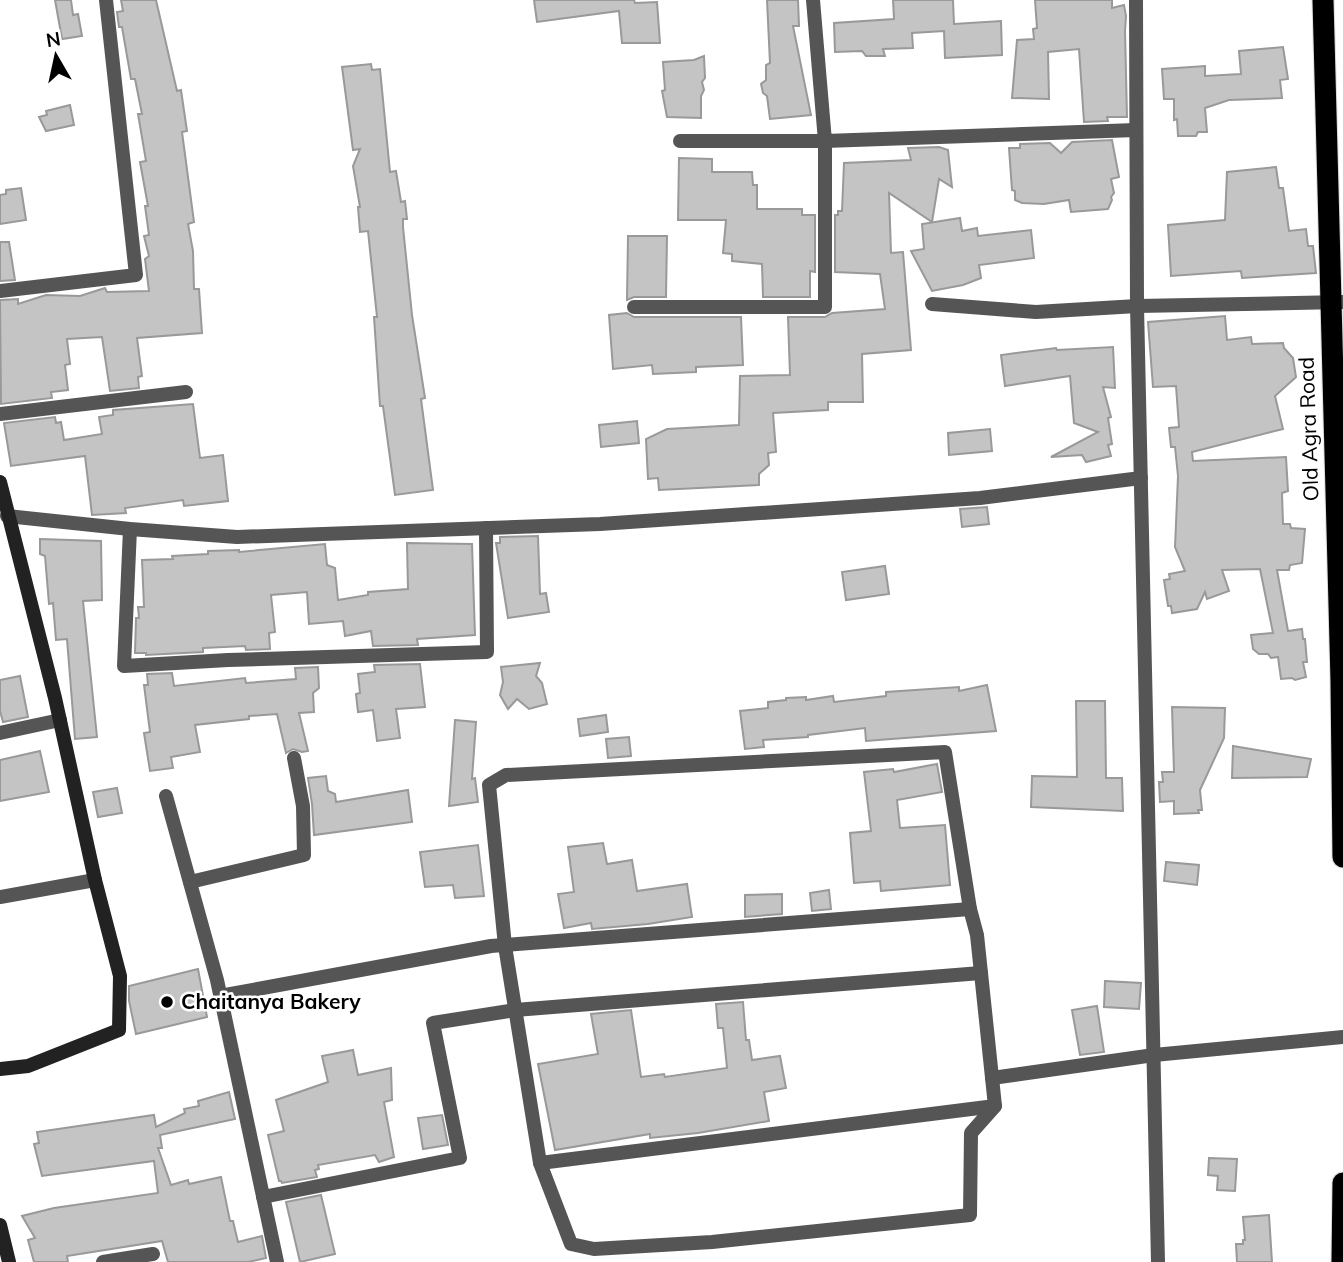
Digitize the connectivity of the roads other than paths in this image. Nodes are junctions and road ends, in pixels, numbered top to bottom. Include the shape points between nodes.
1 (106, 0) edge
2 (813, 0) edge
3 (1136, 0) edge
4 (1323, 0) edge
5 (1136, 130) junction
6 (680, 141) dead end
7 (825, 141) junction
8 (0, 292) edge
9 (1336, 302) edge
10 (932, 304) dead end
11 (1137, 306) junction
12 (634, 307) dead end
13 (186, 392) dead end
14 (0, 414) edge
15 (1141, 478) junction
16 (0, 482) edge
17 (7, 516) junction
18 (486, 528) junction
19 (130, 529) junction
20 (60, 720) junction
21 (0, 733) edge
22 (294, 758) dead end
23 (166, 796) dead end
24 (1343, 857) edge
25 (95, 880) junction
26 (190, 882) junction
27 (0, 897) edge
28 (970, 909) junction
29 (505, 946) junction
30 (981, 973) junction
31 (220, 996) junction
32 (515, 1010) junction
33 (1343, 1037) edge
34 (1154, 1055) junction
35 (0, 1069) edge
36 (992, 1078) junction
37 (995, 1107) junction
38 (540, 1163) junction
39 (1343, 1183) edge
40 (263, 1196) junction
41 (0, 1225) edge
42 (1343, 1240) edge
43 (153, 1254) dead end
44 (9, 1262) edge
45 (103, 1262) edge
46 (278, 1262) edge
47 (1158, 1262) edge
48 (1342, 1262) edge

1 - 8 street via 136,275
2 - 7 street
3 - 5 street
4 - 9 highway, Old Agra Road
5 - 7 street
5 - 11 street
6 - 7 street
7 - 12 street via 825,307
9 - 11 street
9 - 24 highway, Old Agra Road
10 - 11 street via 1036,312
11 - 15 street
13 - 14 street
15 - 18 street via 980,498
15 - 34 street
16 - 17 street
17 - 19 street
17 - 20 street
18 - 19 street via 237,537
18 - 19 street via 487,652 124,666
20 - 21 street
20 - 25 street
22 - 26 street via 303,806 304,855
23 - 26 street
25 - 27 street
25 - 35 street via 120,976 119,1030 28,1066
26 - 31 street
28 - 29 street
28 - 29 street via 945,752 506,775 489,785
28 - 30 street
29 - 31 street
29 - 32 street
30 - 32 street
30 - 36 street
31 - 40 street
32 - 38 street
32 - 40 street via 433,1023 460,1158
33 - 34 street
34 - 36 street
34 - 47 street
36 - 37 street
37 - 38 street
37 - 38 street via 971,1133 970,1215 712,1242 594,1249 571,1244
39 - 42 highway
40 - 46 street
41 - 44 street
42 - 48 highway
43 - 45 street

